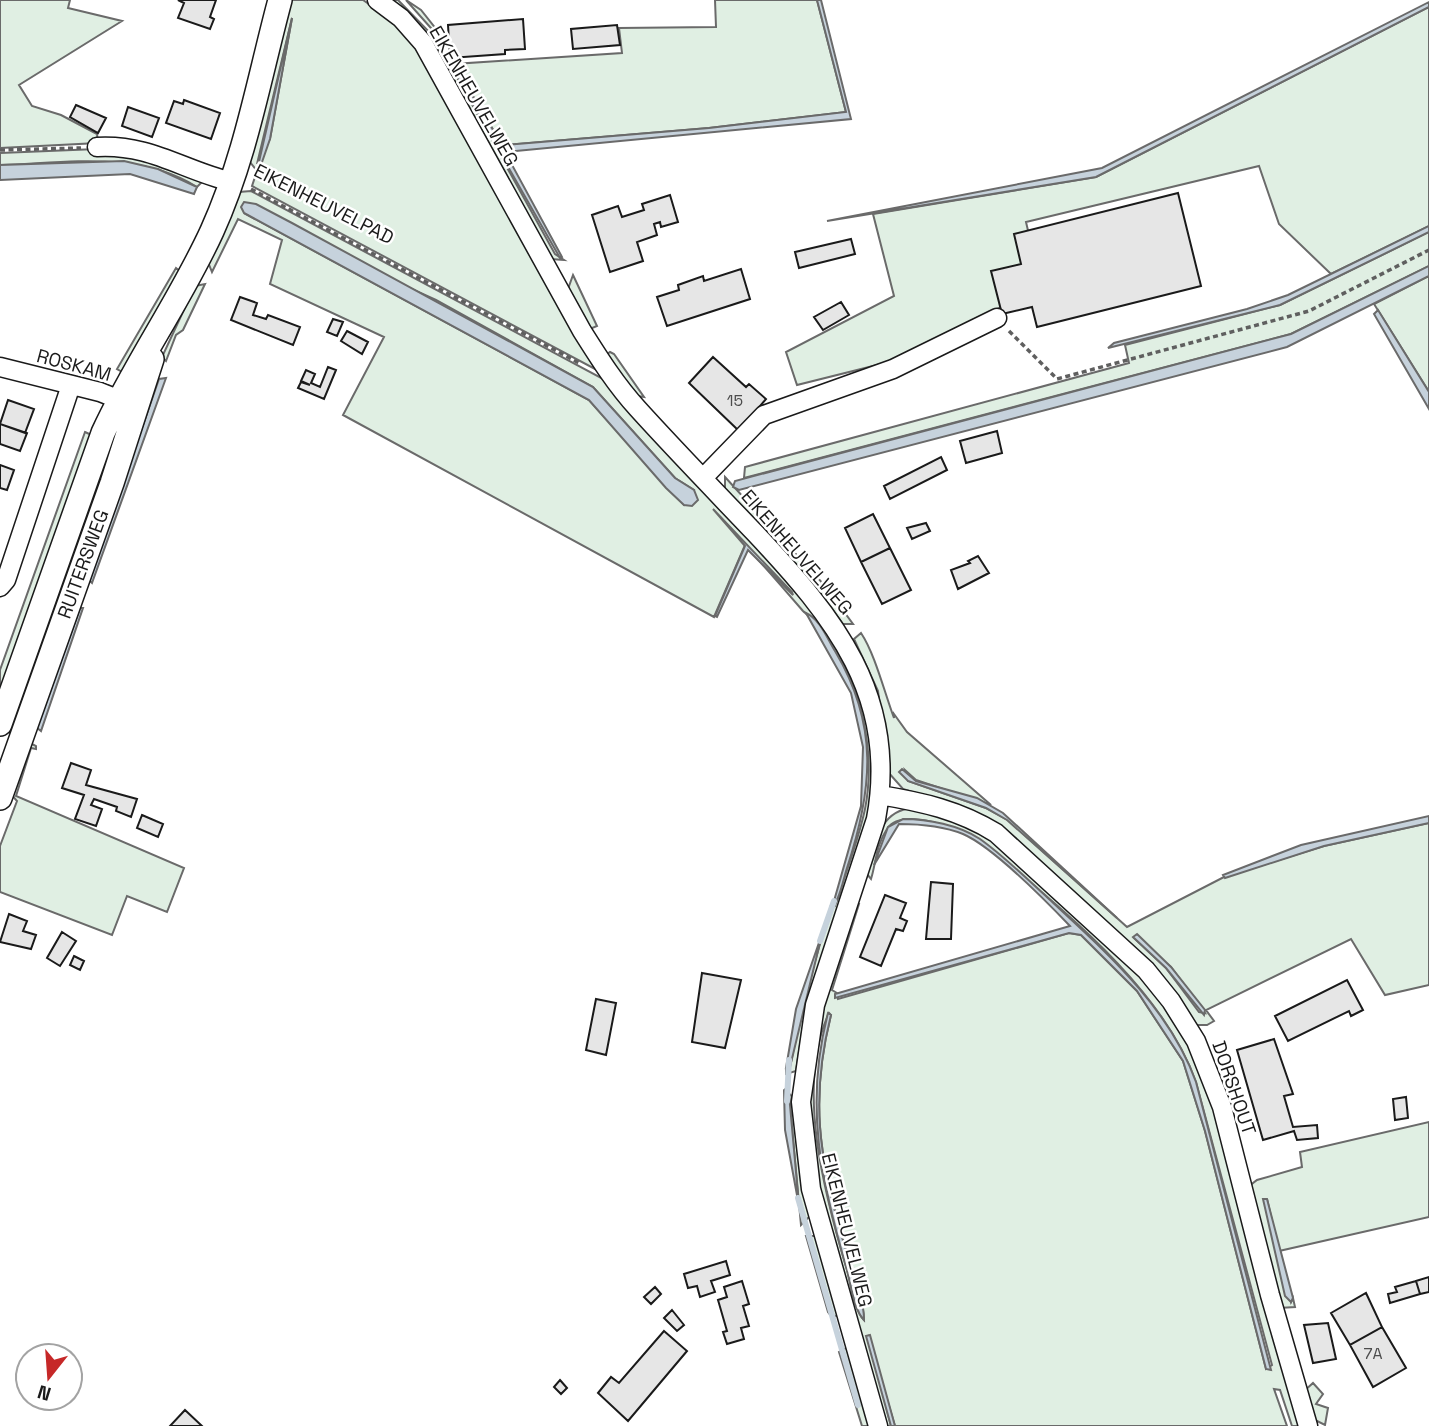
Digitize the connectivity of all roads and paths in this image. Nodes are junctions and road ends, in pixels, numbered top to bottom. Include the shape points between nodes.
1 (280, 0) edge
2 (377, 0) edge
3 (97, 148) joint
4 (0, 150) edge
5 (232, 182) junction
6 (1429, 250) edge
7 (997, 318) joint
8 (0, 367) edge
9 (608, 372) junction
10 (71, 385) junction
11 (128, 403) junction
12 (703, 478) junction
13 (0, 587) edge
14 (0, 724) edge
15 (880, 794) junction
16 (0, 798) edge
17 (878, 1426) edge
18 (1308, 1426) edge

1 - 5 street, RUITERSWEG via 254,115
2 - 9 street, EIKENHEUVELWEG via 423,43
3 - 4 path
3 - 5 street, EIKENHEUVELPAD via 139,148
5 - 9 path, EIKENHEUVELPAD via 262,193 595,372
5 - 11 street, RUITERSWEG
6 - 7 path via 1308,311 1057,379
7 - 12 street via 892,369 765,415
8 - 10 street, ROSKAM
9 - 12 street, EIKENHEUVELWEG
10 - 11 street, ROSKAM
10 - 13 street
11 - 14 street, RUITERSWEG via 87,475
11 - 16 street, RUITERSWEG
12 - 15 street, EIKENHEUVELWEG via 830,617 853,655 876,718
15 - 17 street, EIKENHEUVELWEG via 876,819 815,1005 801,1102 811,1189
15 - 18 street, DORSHOUT via 961,813 996,833 1146,970 1171,1000 1196,1041 1222,1107

